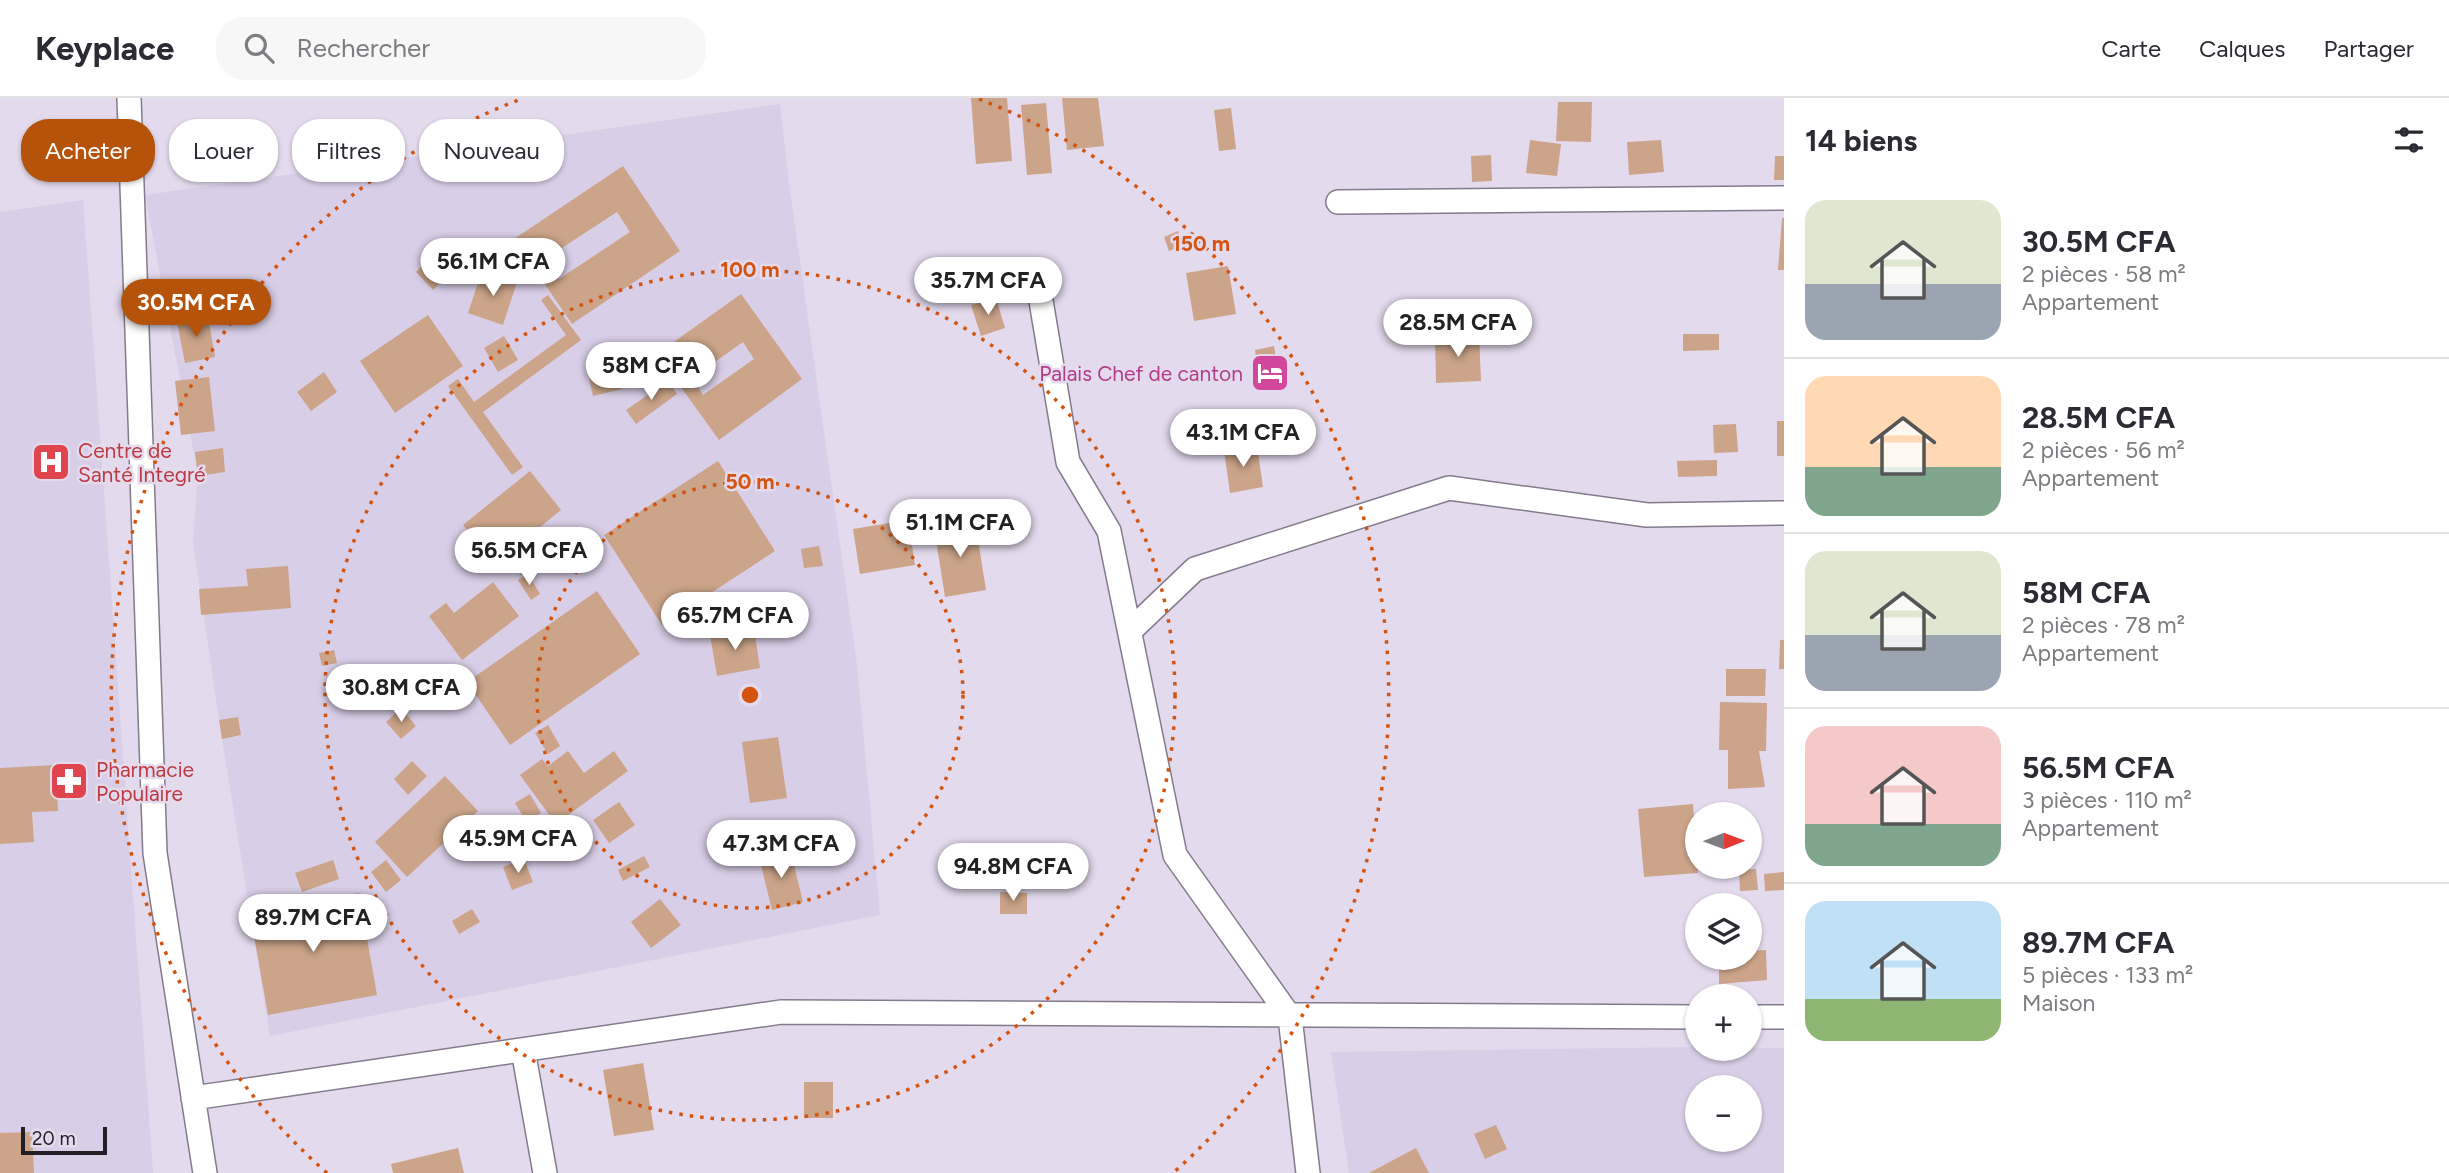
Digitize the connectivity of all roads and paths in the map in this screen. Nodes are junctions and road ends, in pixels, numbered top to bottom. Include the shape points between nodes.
1 (129, 98) edge
2 (1784, 198) edge
3 (1338, 202) dead end
4 (1038, 284) dead end
5 (1784, 513) edge
6 (1130, 631) junction
7 (1290, 1017) junction
8 (1685, 1017) edge
9 (1762, 1017) edge
10 (1784, 1017) edge
11 (523, 1051) junction
12 (193, 1098) junction
13 (205, 1173) edge
14 (545, 1173) edge
15 (1308, 1173) edge

1 - 12 street via 155,853
2 - 3 street
4 - 6 street via 1068,462 1109,531
5 - 6 street via 1647,515 1449,488 1195,569
6 - 7 street via 1175,855
7 - 8 street
7 - 11 street via 781,1012
7 - 15 street
9 - 10 street
11 - 12 street
11 - 14 street
12 - 13 street

